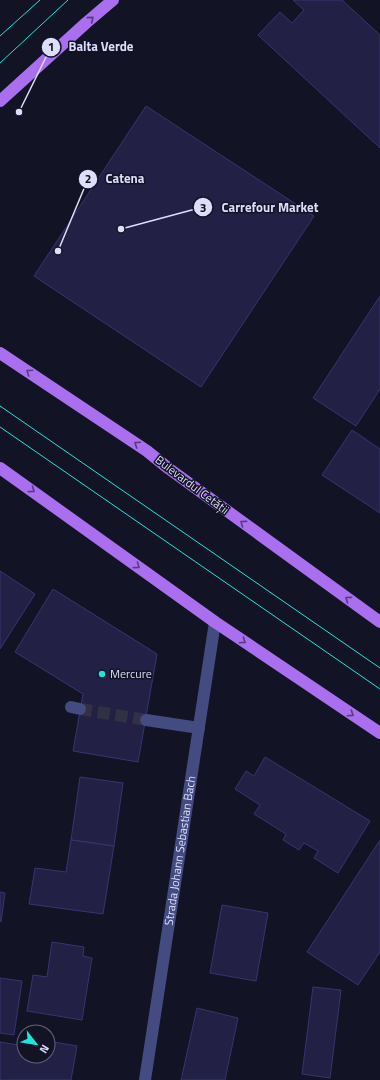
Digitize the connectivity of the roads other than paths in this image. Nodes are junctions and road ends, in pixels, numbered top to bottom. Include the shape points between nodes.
1 (113, 0) edge
2 (0, 101) edge
3 (0, 353) edge
4 (0, 468) edge
5 (215, 622) junction
6 (380, 622) edge
7 (146, 720) tunnel mouth
8 (199, 728) junction
9 (380, 733) edge
10 (145, 1080) edge

2 -> 1 main road
6 -> 3 main road, Bulevardul Cetății via 147,451
4 -> 5 main road
5 - 8 street, Strada Johann Sebastian Bach
5 -> 9 main road
7 - 8 street
8 - 10 street, Strada Johann Sebastian Bach

